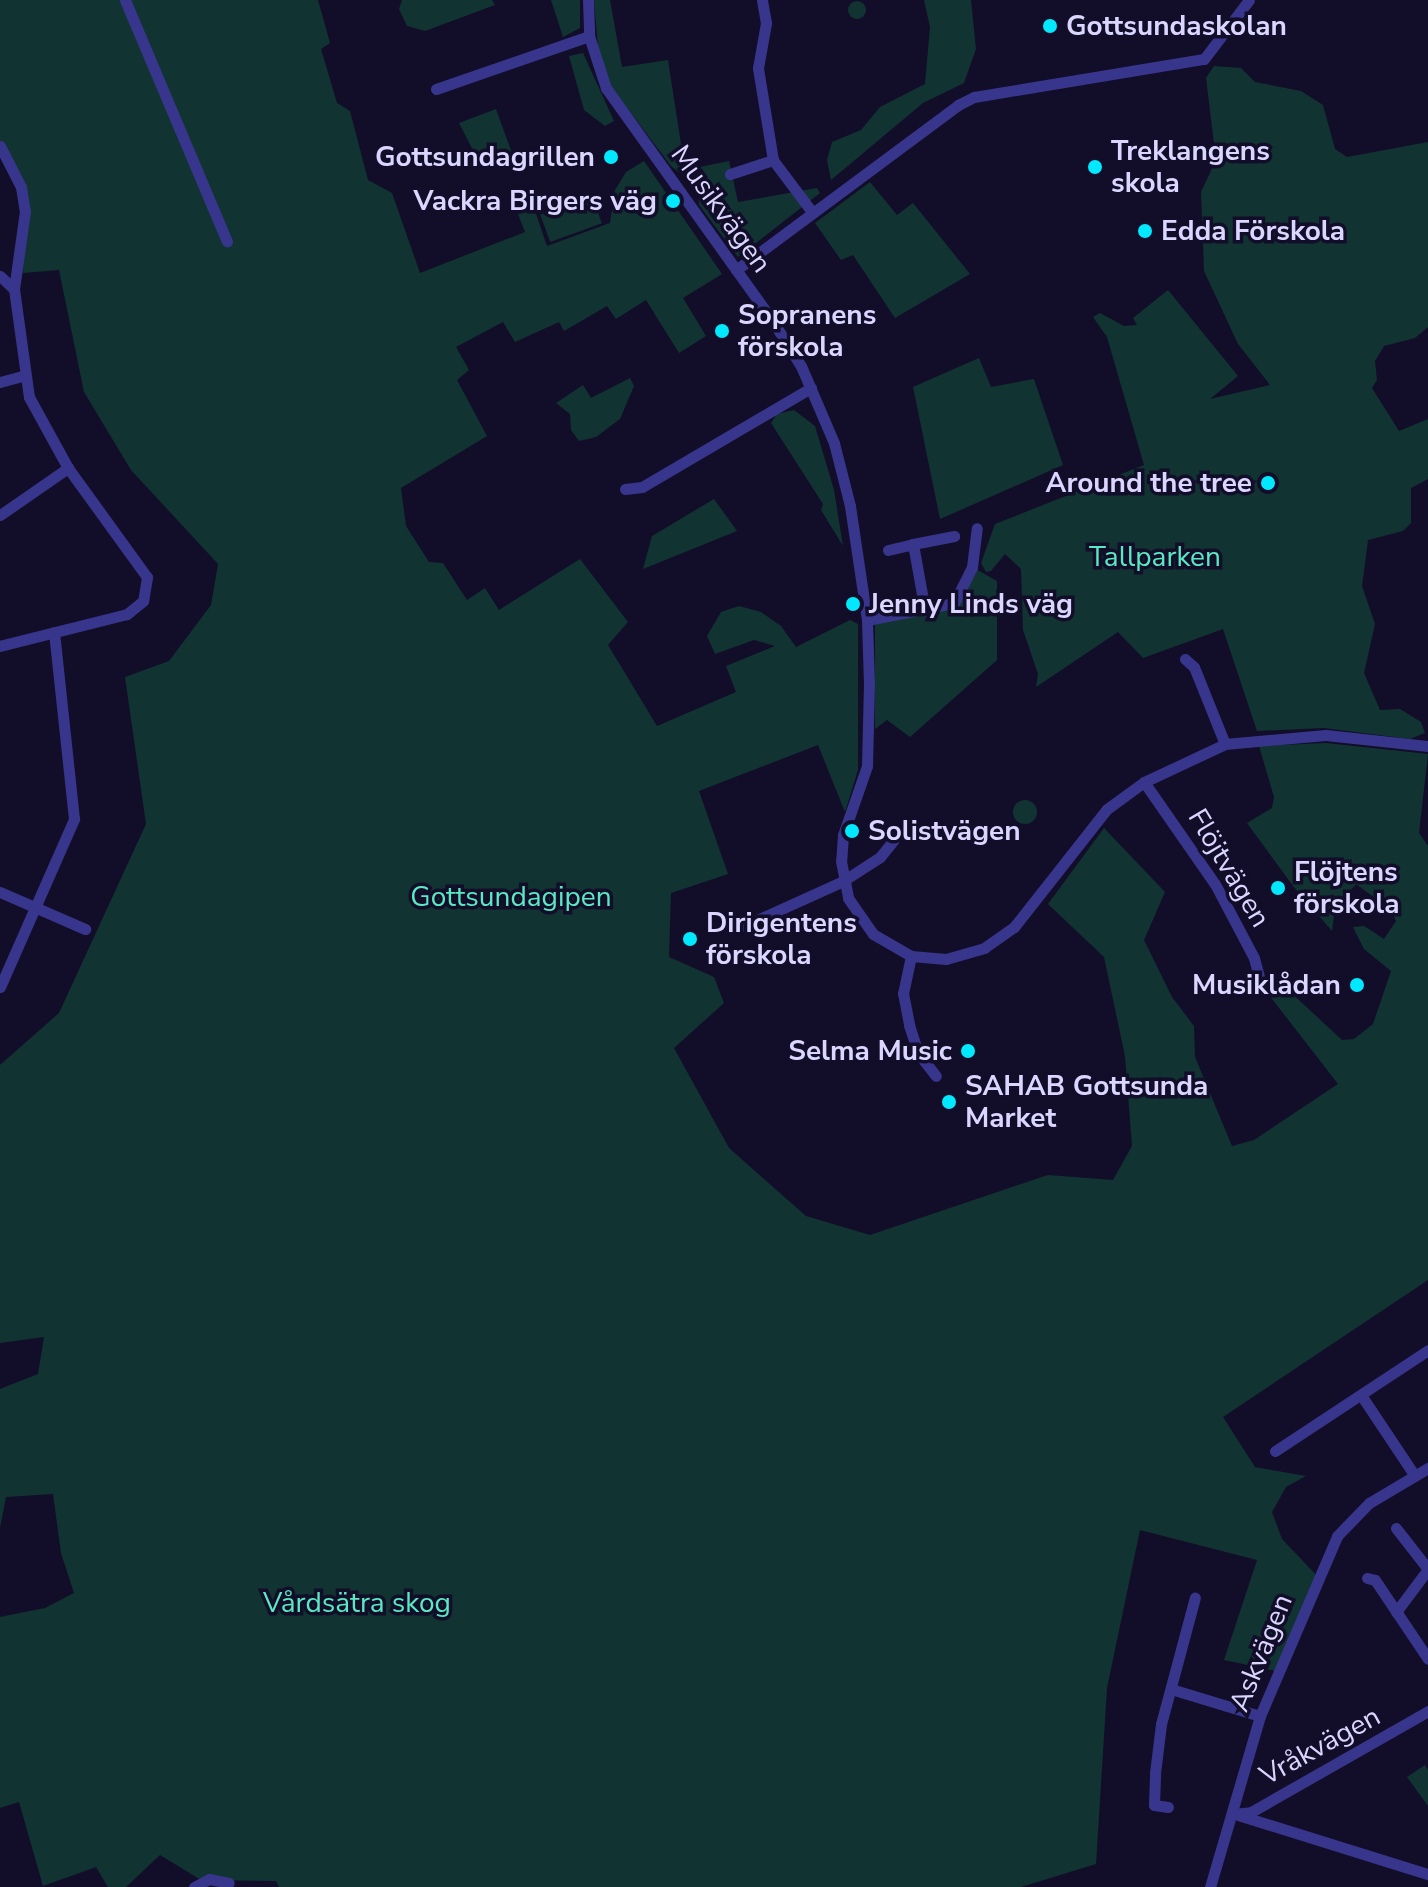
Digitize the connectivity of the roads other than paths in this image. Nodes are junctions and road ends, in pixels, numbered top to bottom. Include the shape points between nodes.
1 (125, 0) edge
2 (588, 0) edge
3 (762, 0) edge
4 (1249, 0) edge
5 (589, 36) junction
6 (436, 89) dead end
7 (0, 146) edge
8 (773, 160) junction
9 (730, 174) dead end
10 (812, 212) junction
11 (227, 241) dead end
12 (736, 270) junction
13 (0, 276) edge
14 (14, 289) junction
15 (23, 376) junction
16 (0, 382) edge
17 (811, 388) junction
18 (68, 468) junction
19 (625, 489) dead end
20 (0, 515) edge
21 (977, 528) dead end
22 (954, 536) dead end
23 (913, 544) junction
24 (888, 550) dead end
25 (925, 611) junction
26 (867, 620) junction
27 (54, 632) junction
28 (0, 646) edge
29 (1185, 659) dead end
30 (1225, 744) junction
31 (1428, 746) edge
32 (1144, 782) junction
33 (894, 840) dead end
34 (843, 881) junction
35 (0, 892) edge
36 (37, 908) junction
37 (744, 926) dead end
38 (85, 929) dead end
39 (911, 956) junction
40 (1261, 984) dead end
41 (0, 987) edge
42 (936, 1076) dead end
43 (1428, 1350) edge
44 (1361, 1395) junction
45 (1275, 1451) dead end
46 (1428, 1468) edge
47 (1415, 1476) junction
48 (1396, 1528) dead end
49 (1428, 1569) edge
50 (1367, 1578) dead end
51 (1195, 1597) dead end
52 (1396, 1612) junction
53 (1428, 1659) edge
54 (1171, 1689) junction
55 (1428, 1711) edge
56 (1260, 1716) junction
57 (1168, 1807) dead end
58 (1233, 1814) junction
59 (1428, 1874) edge
60 (229, 1883) dead end
61 (194, 1887) edge
62 (1210, 1887) edge

1 - 11 street
2 - 5 street, Musikvägen
3 - 8 street via 766,23 758,68
4 - 10 street via 1204,59 974,97
5 - 6 street
5 - 12 street, Musikvägen via 597,67 624,118
7 - 14 street via 21,187 25,211
8 - 9 street
8 - 10 street
10 - 12 street
12 - 17 street, Musikvägen
13 - 14 street
14 - 15 street
15 - 16 street
15 - 18 street
17 - 19 street via 642,487
17 - 26 street, Musikvägen via 834,443 850,506
18 - 20 street
18 - 27 street via 147,577 137,608
21 - 25 street via 972,567 958,599 947,608
22 - 23 street
23 - 24 street
23 - 25 street
25 - 26 street
26 - 34 street, Musikvägen via 867,766 843,835
27 - 28 street
27 - 36 street via 75,811
29 - 30 street via 1194,667
30 - 31 street via 1326,735
30 - 32 street
32 - 39 street via 1107,809 1014,927 967,955
32 - 40 street, Flöjtvägen via 1215,884 1256,960
33 - 34 street via 880,857
34 - 37 street
34 - 39 street via 848,898 873,934
35 - 36 street
36 - 38 street
36 - 41 street
39 - 42 street via 903,993 909,1025 918,1053
43 - 44 street
44 - 45 street
44 - 47 street
46 - 47 street, Askvägen
47 - 56 street, Askvägen via 1369,1503 1341,1529
48 - 49 street
49 - 52 street
50 - 52 street via 1375,1580
51 - 54 street
52 - 53 street
54 - 56 street
54 - 57 street via 1160,1736 1154,1805
55 - 58 street, Vråkvägen via 1259,1808
56 - 58 street, Askvägen
58 - 59 street
58 - 62 street, Askvägen
60 - 61 street via 204,1880

